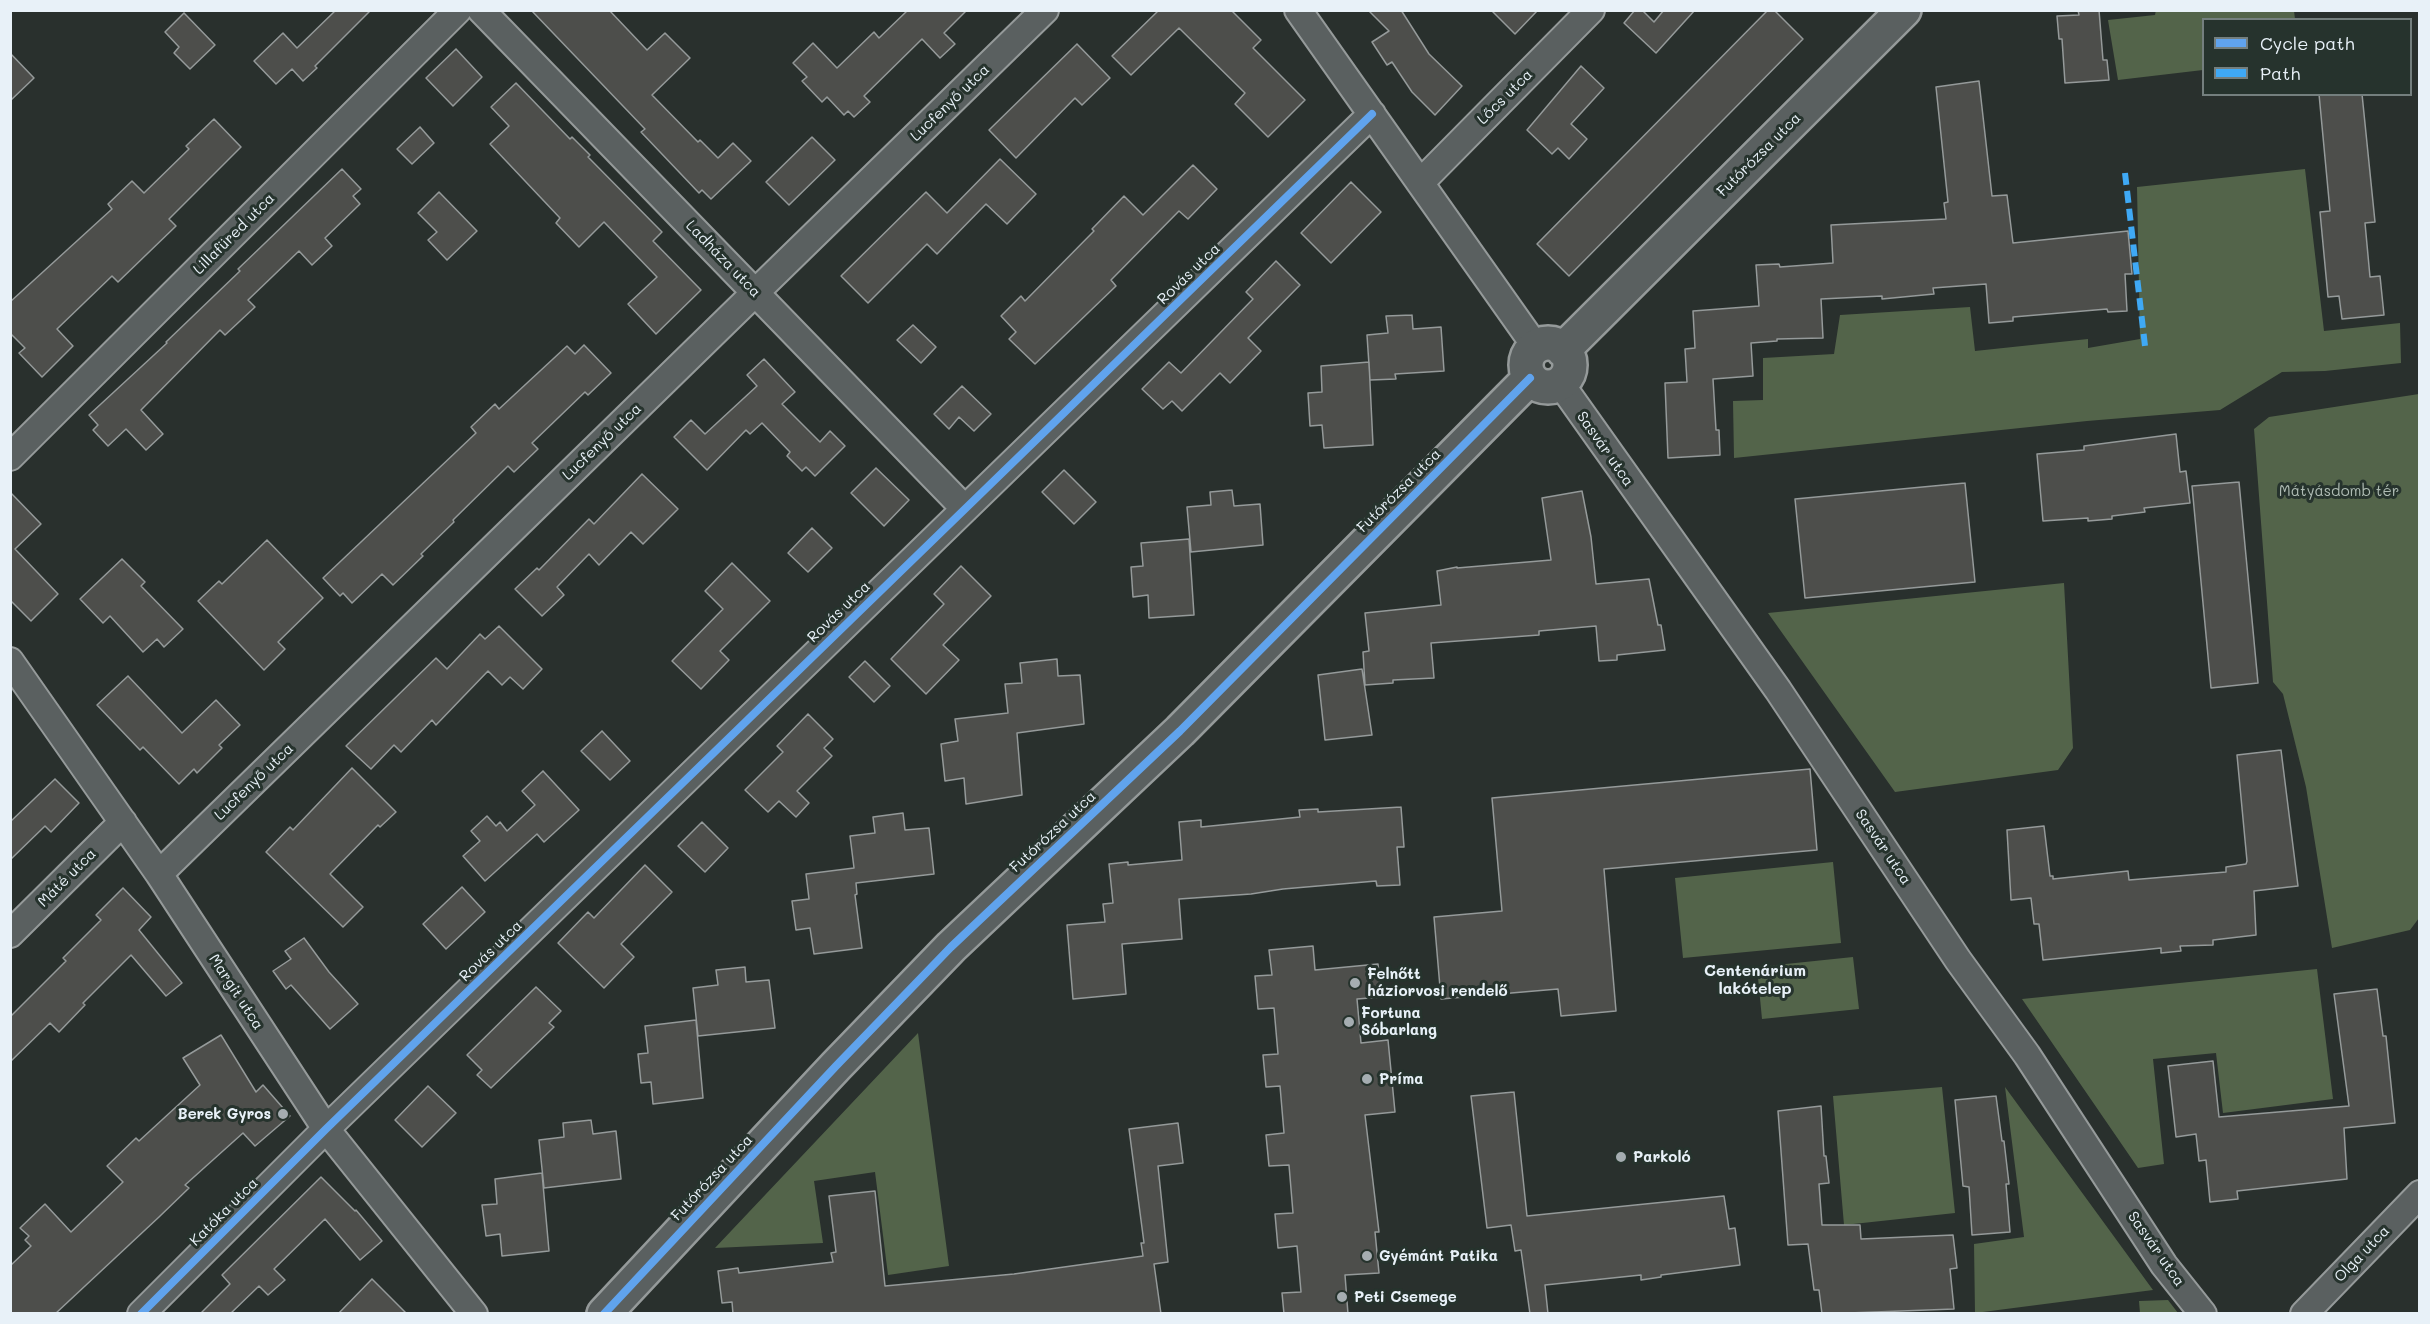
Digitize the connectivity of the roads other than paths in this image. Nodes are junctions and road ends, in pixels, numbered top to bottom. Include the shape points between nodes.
1 (458, 10) edge
2 (481, 10) edge
3 (1045, 10) edge
4 (1298, 10) edge
5 (1591, 10) edge
6 (1904, 10) edge
7 (1372, 114) junction
8 (1420, 183) junction
9 (755, 293) junction
10 (1550, 348) junction
11 (1545, 381) junction
12 (10, 457) edge
13 (965, 509) junction
14 (10, 661) edge
15 (123, 822) junction
16 (159, 874) junction
17 (10, 934) edge
18 (326, 1129) junction
19 (2420, 1194) edge
20 (141, 1314) edge
21 (474, 1314) edge
22 (604, 1314) edge
23 (2203, 1314) edge
24 (2304, 1314) edge

1 - 12 street, Lillafüred utca
2 - 9 street, Ladháza utca
3 - 9 street, Lucfenyő utca
4 - 7 street
5 - 8 street, Lőcs utca
6 - 10 street, Futórózsa utca
7 - 8 street
7 - 13 street, Rovás utca
8 - 10 street
9 - 13 street, Ladháza utca
9 - 16 street, Lucfenyő utca
10 - 11 street via 1527,358 1527,372
11 - 22 street, Futórózsa utca via 951,947
11 - 23 street, Sasvár utca via 1778,690 1958,960 2027,1055 2164,1265
13 - 18 street, Rovás utca
14 - 15 street, Margit utca
15 - 16 street, Margit utca
15 - 17 street, Máté utca
16 - 18 street, Margit utca
18 - 20 street, Katóka utca
18 - 21 street, Margit utca
19 - 24 street, Olga utca

